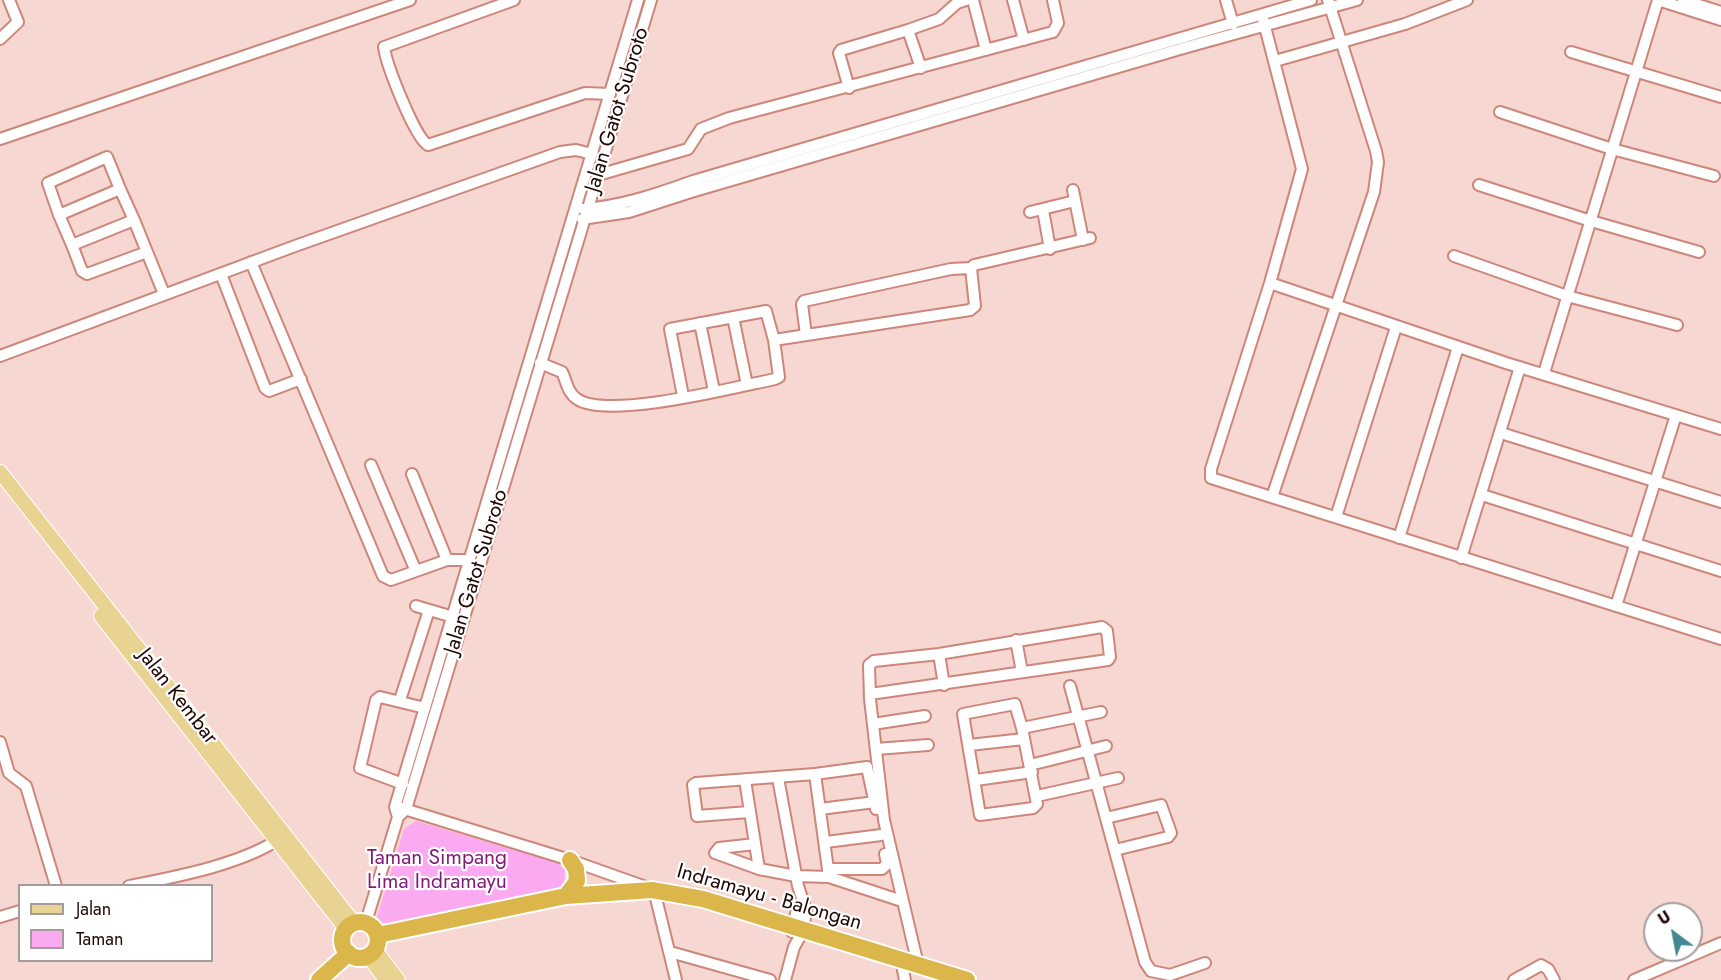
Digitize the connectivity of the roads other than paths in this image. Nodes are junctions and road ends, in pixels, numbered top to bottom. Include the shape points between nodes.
1 (9, 0) edge
2 (410, 0) edge
3 (514, 0) edge
4 (638, 0) edge
5 (651, 0) edge
6 (973, 0) edge
7 (1013, 0) edge
8 (1053, 0) edge
9 (1226, 0) edge
10 (1311, 0) edge
11 (1357, 0) edge
12 (1467, 0) edge
13 (1658, 0) edge
14 (1683, 0) edge
15 (960, 1) edge
16 (1330, 4) edge
17 (1721, 12) edge
18 (1263, 20) junction
19 (1721, 20) edge
20 (1233, 24) junction
21 (908, 30) junction
22 (0, 39) edge
23 (1024, 40) junction
24 (1186, 42) junction
25 (1340, 42) junction
26 (986, 50) junction
27 (1571, 52) dead end
28 (1275, 61) junction
29 (921, 68) junction
30 (1637, 72) junction
31 (849, 88) junction
32 (610, 94) junction
33 (1721, 97) edge
34 (1500, 112) dead end
35 (0, 139) edge
36 (1612, 149) junction
37 (592, 154) junction
38 (598, 175) junction
39 (1714, 176) dead end
40 (1479, 185) dead end
41 (120, 189) junction
42 (1042, 210) junction
43 (1030, 212) dead end
44 (574, 213) junction
45 (587, 214) junction
46 (59, 215) junction
47 (134, 220) junction
48 (1591, 221) junction
49 (72, 246) junction
50 (1050, 249) junction
51 (147, 252) junction
52 (1698, 252) dead end
53 (1454, 256) dead end
54 (251, 262) junction
55 (971, 268) junction
56 (220, 274) junction
57 (1270, 283) junction
58 (164, 294) junction
59 (1567, 296) junction
60 (1336, 306) junction
61 (733, 317) junction
62 (700, 324) junction
63 (1677, 325) dead end
64 (1396, 327) junction
65 (806, 335) junction
66 (774, 340) junction
67 (1458, 347) junction
68 (0, 356) edge
69 (543, 364) junction
70 (1520, 367) junction
71 (1544, 373) junction
72 (300, 379) junction
73 (747, 385) junction
74 (714, 391) junction
75 (683, 396) junction
76 (1676, 415) junction
77 (1721, 429) edge
78 (1501, 434) junction
79 (371, 465) dead end
80 (0, 472) edge
81 (412, 474) dead end
82 (1654, 482) junction
83 (0, 487) edge
84 (496, 492) junction
85 (1482, 495) junction
86 (1272, 497) junction
87 (1721, 502) edge
88 (491, 508) junction
89 (1336, 517) junction
90 (1399, 538) junction
91 (1635, 544) junction
92 (1461, 558) junction
93 (447, 560) junction
94 (470, 560) junction
95 (415, 569) junction
96 (1721, 571) edge
97 (416, 606) dead end
98 (1616, 606) junction
99 (429, 610) junction
100 (453, 617) junction
101 (1721, 639) edge
102 (1016, 640) junction
103 (939, 654) junction
104 (1022, 672) junction
105 (944, 685) junction
106 (1070, 686) dead end
107 (870, 694) junction
108 (400, 700) junction
109 (425, 708) junction
110 (1101, 712) dead end
111 (925, 716) dead end
112 (1078, 717) junction
113 (873, 724) junction
114 (425, 729) junction
115 (1023, 733) junction
116 (0, 742) edge
117 (928, 745) dead end
118 (969, 745) junction
119 (1106, 746) dead end
120 (876, 749) junction
121 (1087, 750) junction
122 (1031, 769) junction
123 (815, 774) junction
124 (778, 778) junction
125 (1118, 778) dead end
126 (745, 780) junction
127 (976, 780) junction
128 (402, 784) junction
129 (1096, 784) junction
130 (1036, 796) junction
131 (875, 802) junction
132 (820, 809) junction
133 (400, 811) junction
134 (749, 812) junction
135 (1106, 818) junction
136 (881, 835) junction
137 (274, 842) junction
138 (826, 842) junction
139 (755, 844) junction
140 (1115, 850) junction
141 (570, 860) junction
142 (759, 869) junction
143 (829, 873) junction
144 (796, 876) junction
145 (56, 884) edge
146 (135, 884) edge
147 (653, 890) junction
148 (566, 896) junction
149 (902, 901) junction
150 (18, 912) edge
151 (0, 917) edge
152 (355, 925) junction
153 (797, 929) junction
154 (1721, 943) edge
155 (374, 947) junction
156 (670, 951) junction
157 (349, 953) junction
158 (901, 960) junction
159 (1205, 963) dead end
160 (918, 965) junction
161 (742, 976) edge
162 (1657, 976) edge
163 (1171, 977) edge
164 (319, 980) edge
165 (386, 980) edge
166 (398, 980) edge
167 (676, 980) edge
168 (770, 980) edge
169 (785, 980) edge
170 (905, 980) edge
171 (967, 980) edge
172 (1514, 980) edge
173 (1554, 980) edge
174 (1634, 980) edge

1 - 22 street via 18,22
2 - 35 street
3 - 32 street via 384,47 424,142 428,145 456,137 585,93
4 - 32 street, Jalan Gatot Subroto
5 - 38 street, Jalan Gatot Subroto
6 - 26 street
7 - 23 street
8 - 23 street via 1056,29
9 - 20 street
10 - 18 street
11 - 16 street
12 - 25 street via 1424,18
13 - 19 street
13 - 30 street
14 - 17 street
15 - 21 street via 939,19
16 - 18 street
16 - 25 street
18 - 20 street
18 - 24 street
18 - 28 street
20 - 24 street
21 - 29 street
21 - 31 street via 843,48 839,53
23 - 26 street
24 - 45 street via 629,212
25 - 28 street
25 - 60 street via 1378,162 1374,192
26 - 29 street
27 - 30 street
28 - 57 street via 1302,169
29 - 31 street
30 - 33 street
30 - 36 street
31 - 38 street via 729,118 701,129 688,149
32 - 37 street, Jalan Gatot Subroto
34 - 36 street
36 - 39 street
36 - 48 street
37 - 44 street, Jalan Gatot Subroto
37 - 54 street via 560,152
38 - 45 street, Jalan Gatot Subroto
40 - 48 street
41 - 46 street
41 - 46 street via 107,157 66,173 48,183
41 - 47 street
42 - 43 street
42 - 50 street
42 - 50 street via 1074,196 1087,239
44 - 45 street, Jalan Gatot Subroto
44 - 84 street, Jalan Gatot Subroto
45 - 69 street, Jalan Gatot Subroto
46 - 49 street
47 - 49 street
47 - 51 street
48 - 52 street
48 - 59 street
49 - 51 street via 87,274
50 - 55 street
51 - 58 street
53 - 59 street
54 - 56 street
54 - 72 street
55 - 65 street via 804,300
55 - 65 street via 975,306 970,310
56 - 58 street
56 - 72 street via 265,388 269,391
57 - 60 street
57 - 86 street via 1210,473 1213,479
58 - 68 street
59 - 63 street
59 - 71 street
60 - 64 street
60 - 86 street
61 - 62 street
61 - 66 street via 766,311
61 - 73 street
62 - 74 street
62 - 75 street via 669,330
64 - 67 street
64 - 89 street
65 - 66 street
66 - 73 street via 779,377
67 - 70 street
67 - 90 street
69 - 75 street via 558,369 577,398 598,406 625,406
69 - 84 street, Jalan Gatot Subroto
70 - 71 street
70 - 78 street
71 - 76 street
72 - 95 street via 382,576 391,580
73 - 74 street
74 - 75 street
76 - 77 street
76 - 82 street
78 - 82 street
78 - 85 street
79 - 95 street
80 - 137 main road, Jalan Kembar
81 - 93 street
82 - 87 street
82 - 91 street
83 - 137 main road, Jalan Kembar
84 - 88 street, Jalan Gatot Subroto
85 - 91 street
85 - 92 street
86 - 89 street
88 - 94 street, Jalan Gatot Subroto
88 - 114 street, Jalan Gatot Subroto
89 - 90 street
90 - 92 street
91 - 96 street
91 - 98 street
92 - 98 street
93 - 94 street
93 - 95 street
94 - 100 street, Jalan Gatot Subroto
97 - 99 street
98 - 101 street
99 - 100 street
99 - 108 street
100 - 109 street, Jalan Gatot Subroto
102 - 103 street
102 - 104 street
102 - 104 street via 1104,627 1107,631 1108,660
103 - 105 street
103 - 107 street via 871,662
104 - 105 street
105 - 107 street
106 - 112 street
107 - 113 street
108 - 109 street
108 - 128 street via 376,700 360,768
109 - 114 street, Jalan Gatot Subroto
110 - 112 street
111 - 113 street
112 - 115 street
112 - 121 street
113 - 120 street
114 - 128 street, Jalan Gatot Subroto
114 - 133 street, Jalan Gatot Subroto
115 - 118 street
115 - 118 street via 1015,704 966,712 963,714
115 - 122 street
116 - 145 street via 9,773 27,786
117 - 120 street
118 - 127 street
119 - 121 street
120 - 149 street via 884,820
121 - 122 street
121 - 129 street
122 - 127 street
122 - 130 street
123 - 124 street
123 - 131 street via 867,767
123 - 132 street
124 - 126 street
124 - 144 street
125 - 129 street
126 - 134 street
126 - 134 street via 694,784 694,813 699,816
127 - 130 street via 980,815 1034,808
128 - 133 street, Jalan Gatot Subroto
129 - 130 street
129 - 135 street
131 - 132 street
131 - 136 street
132 - 138 street
133 - 141 street
133 - 152 street, Jalan Gatot Subroto
134 - 139 street
135 - 140 street
135 - 140 street via 1161,805 1171,833
136 - 138 street
136 - 143 street via 886,867
137 - 146 street via 178,877
137 - 152 main road, Jalan Kembar
138 - 143 street
139 - 142 street
139 - 142 street via 719,848 715,853
140 - 163 street via 1144,962 1151,971
141 - 147 street
141 - 148 highway via 576,868 577,881
142 - 144 street
143 - 144 street
143 - 149 street
144 - 153 street via 806,910
147 - 148 highway, Indramayu - Balongan
147 - 153 highway, Indramayu - Balongan via 703,899
147 - 156 street
148 - 155 highway, Indramayu - Balongan
149 - 160 street
150 - 151 street
152 - 155 highway
152 - 157 highway via 343,943
153 - 158 highway, Indramayu - Balongan
153 - 169 street
154 - 162 street
155 - 157 highway via 358,957
155 - 165 main road
155 - 166 main road
156 - 161 street
156 - 167 street
157 - 164 highway
158 - 160 highway, Indramayu - Balongan
158 - 170 street
159 - 163 street
160 - 171 highway, Indramayu - Balongan
161 - 168 street
162 - 174 street
172 - 173 street via 1541,965

